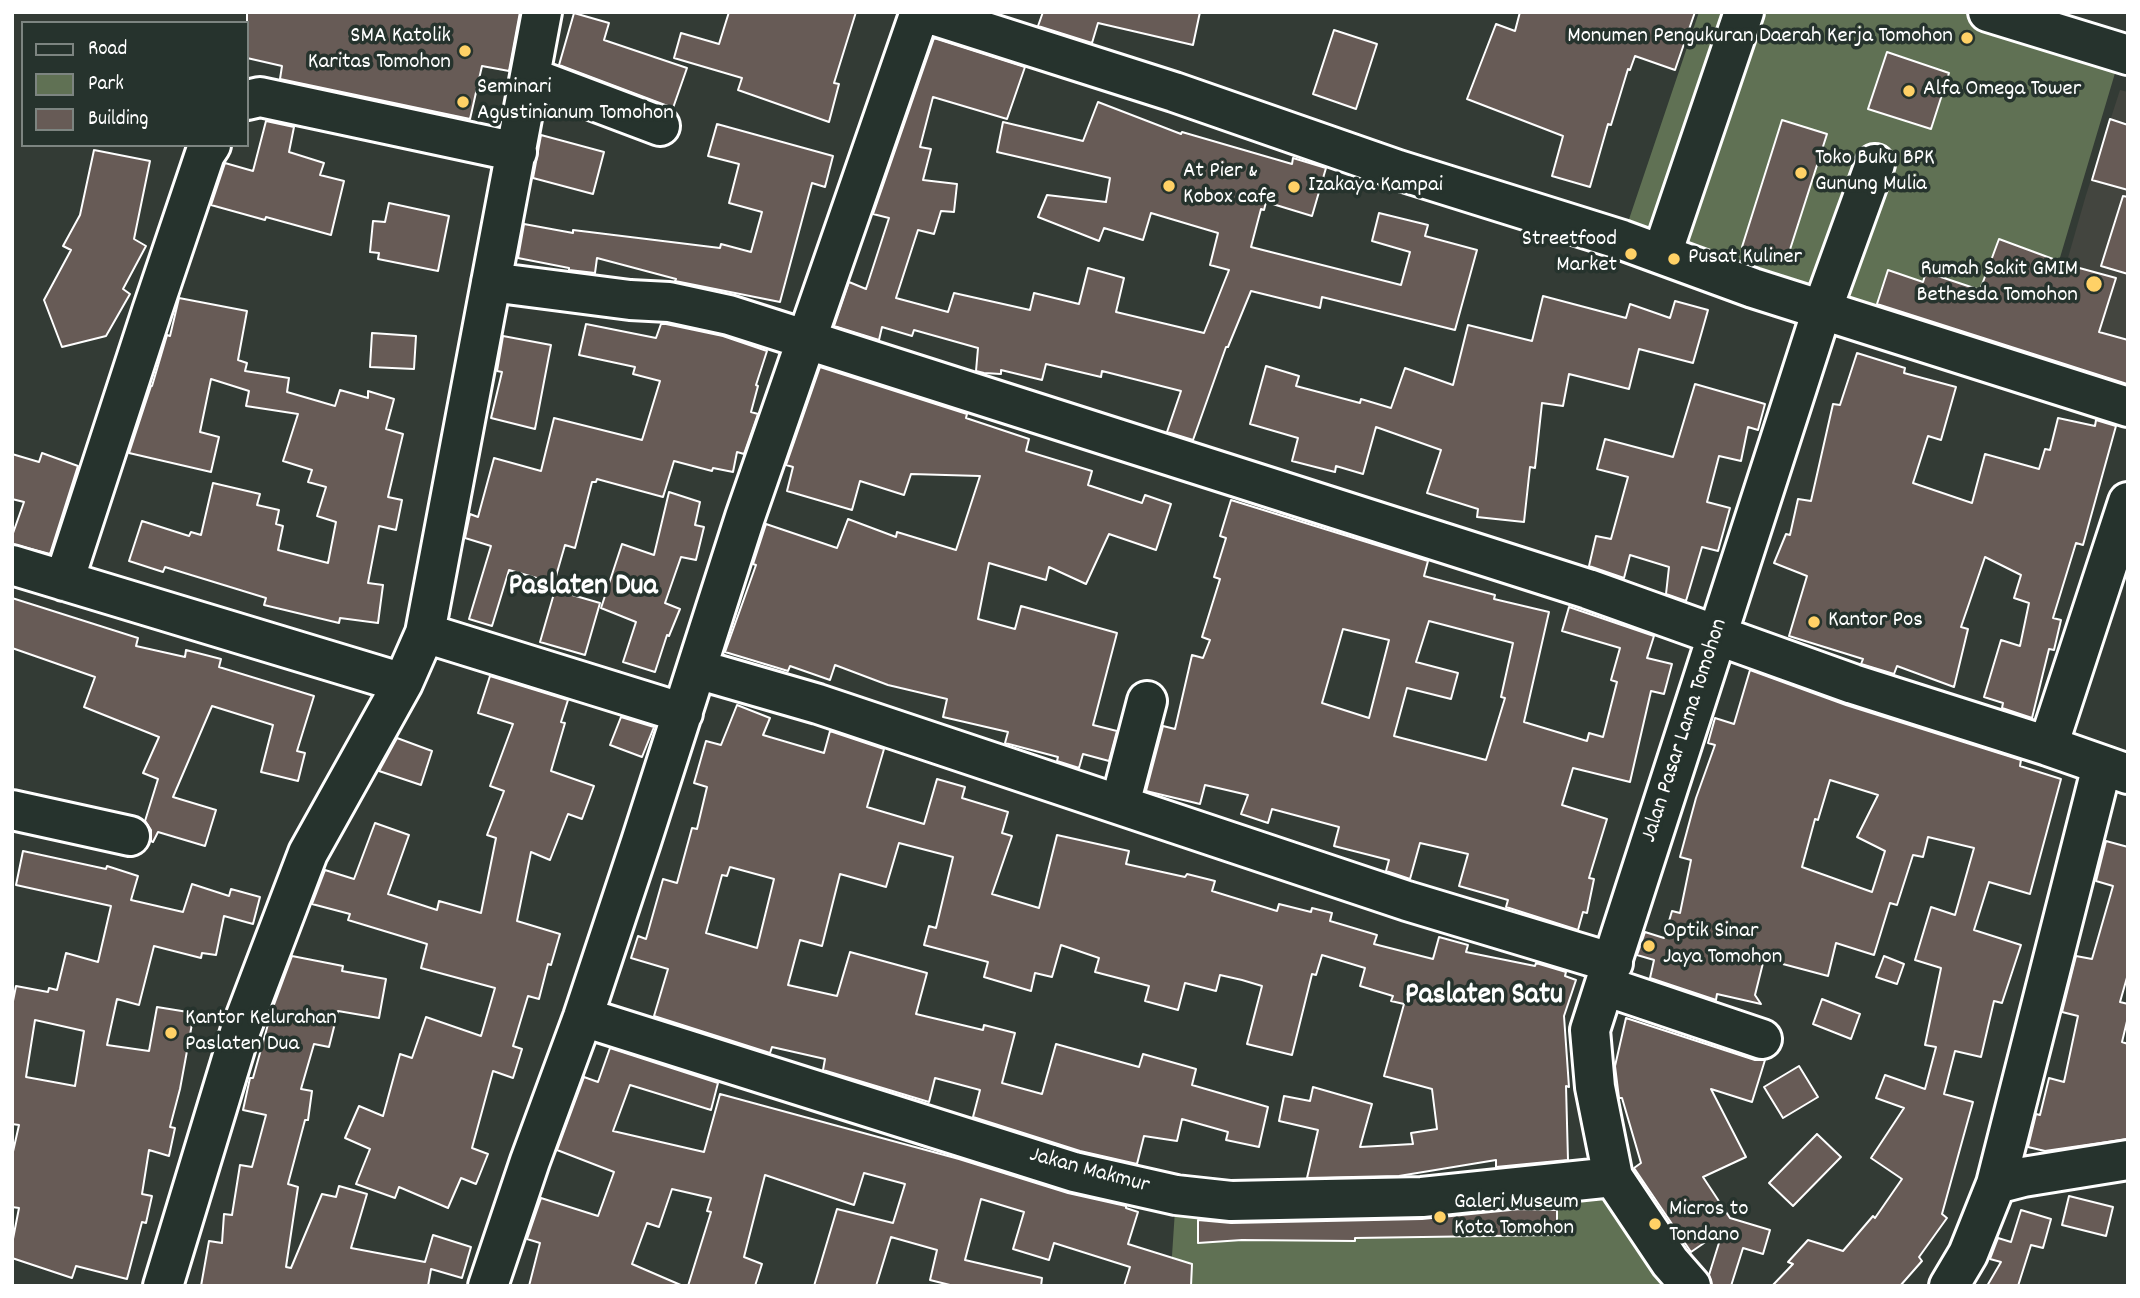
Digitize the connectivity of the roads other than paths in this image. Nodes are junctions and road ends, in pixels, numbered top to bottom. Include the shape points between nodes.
1 (542, 12) edge
2 (921, 12) edge
3 (1744, 12) edge
4 (1988, 12) edge
5 (2128, 55) edge
6 (530, 77) junction
7 (248, 100) edge
8 (660, 126) dead end
9 (210, 147) edge
10 (517, 152) junction
11 (1875, 164) dead end
12 (1662, 254) junction
13 (491, 282) junction
14 (1822, 310) junction
15 (805, 339) junction
16 (2128, 407) edge
17 (2128, 502) edge
18 (12, 565) edge
19 (64, 581) junction
20 (425, 634) junction
21 (1716, 636) junction
22 (697, 669) junction
23 (403, 683) junction
24 (1147, 701) dead end
25 (683, 713) junction
26 (2048, 746) junction
27 (2115, 770) edge
28 (1120, 804) junction
29 (12, 810) edge
30 (130, 836) dead end
31 (1609, 975) junction
32 (583, 1017) junction
33 (1762, 1039) dead end
34 (2128, 1160) edge
35 (1613, 1177) junction
36 (1996, 1184) junction
37 (163, 1286) edge
38 (488, 1286) edge
39 (1691, 1286) edge
40 (1949, 1286) edge

1 - 6 main road
2 - 12 main road
2 - 15 main road
3 - 12 main road
4 - 5 main road
6 - 8 main road
6 - 10 main road
7 - 10 main road via 260,97
9 - 19 main road
10 - 13 main road
11 - 14 main road, Jalan Pasar Lama Tomohon
12 - 14 main road
13 - 15 main road via 702,308
13 - 20 main road
14 - 16 main road
14 - 21 main road, Jalan Pasar Lama Tomohon
15 - 21 main road via 1575,584
15 - 22 main road
17 - 26 main road
18 - 19 main road
19 - 23 main road
20 - 23 main road
20 - 25 main road
21 - 26 main road
21 - 31 main road, Jalan Pasar Lama Tomohon
22 - 25 main road
22 - 28 main road
23 - 37 main road via 308,853 241,1029
24 - 28 main road
25 - 32 main road
26 - 27 main road
27 - 36 main road
28 - 31 main road
29 - 30 main road
31 - 33 main road
31 - 35 main road, Jalan Pasar Lama Tomohon via 1590,1030 1595,1087
32 - 35 main road, Jakan Makmur via 1074,1172 1175,1195 1231,1201 1422,1198
32 - 38 main road
34 - 36 main road
35 - 39 main road, Jalan Pasar Lama Tomohon
36 - 40 main road via 1968,1254

